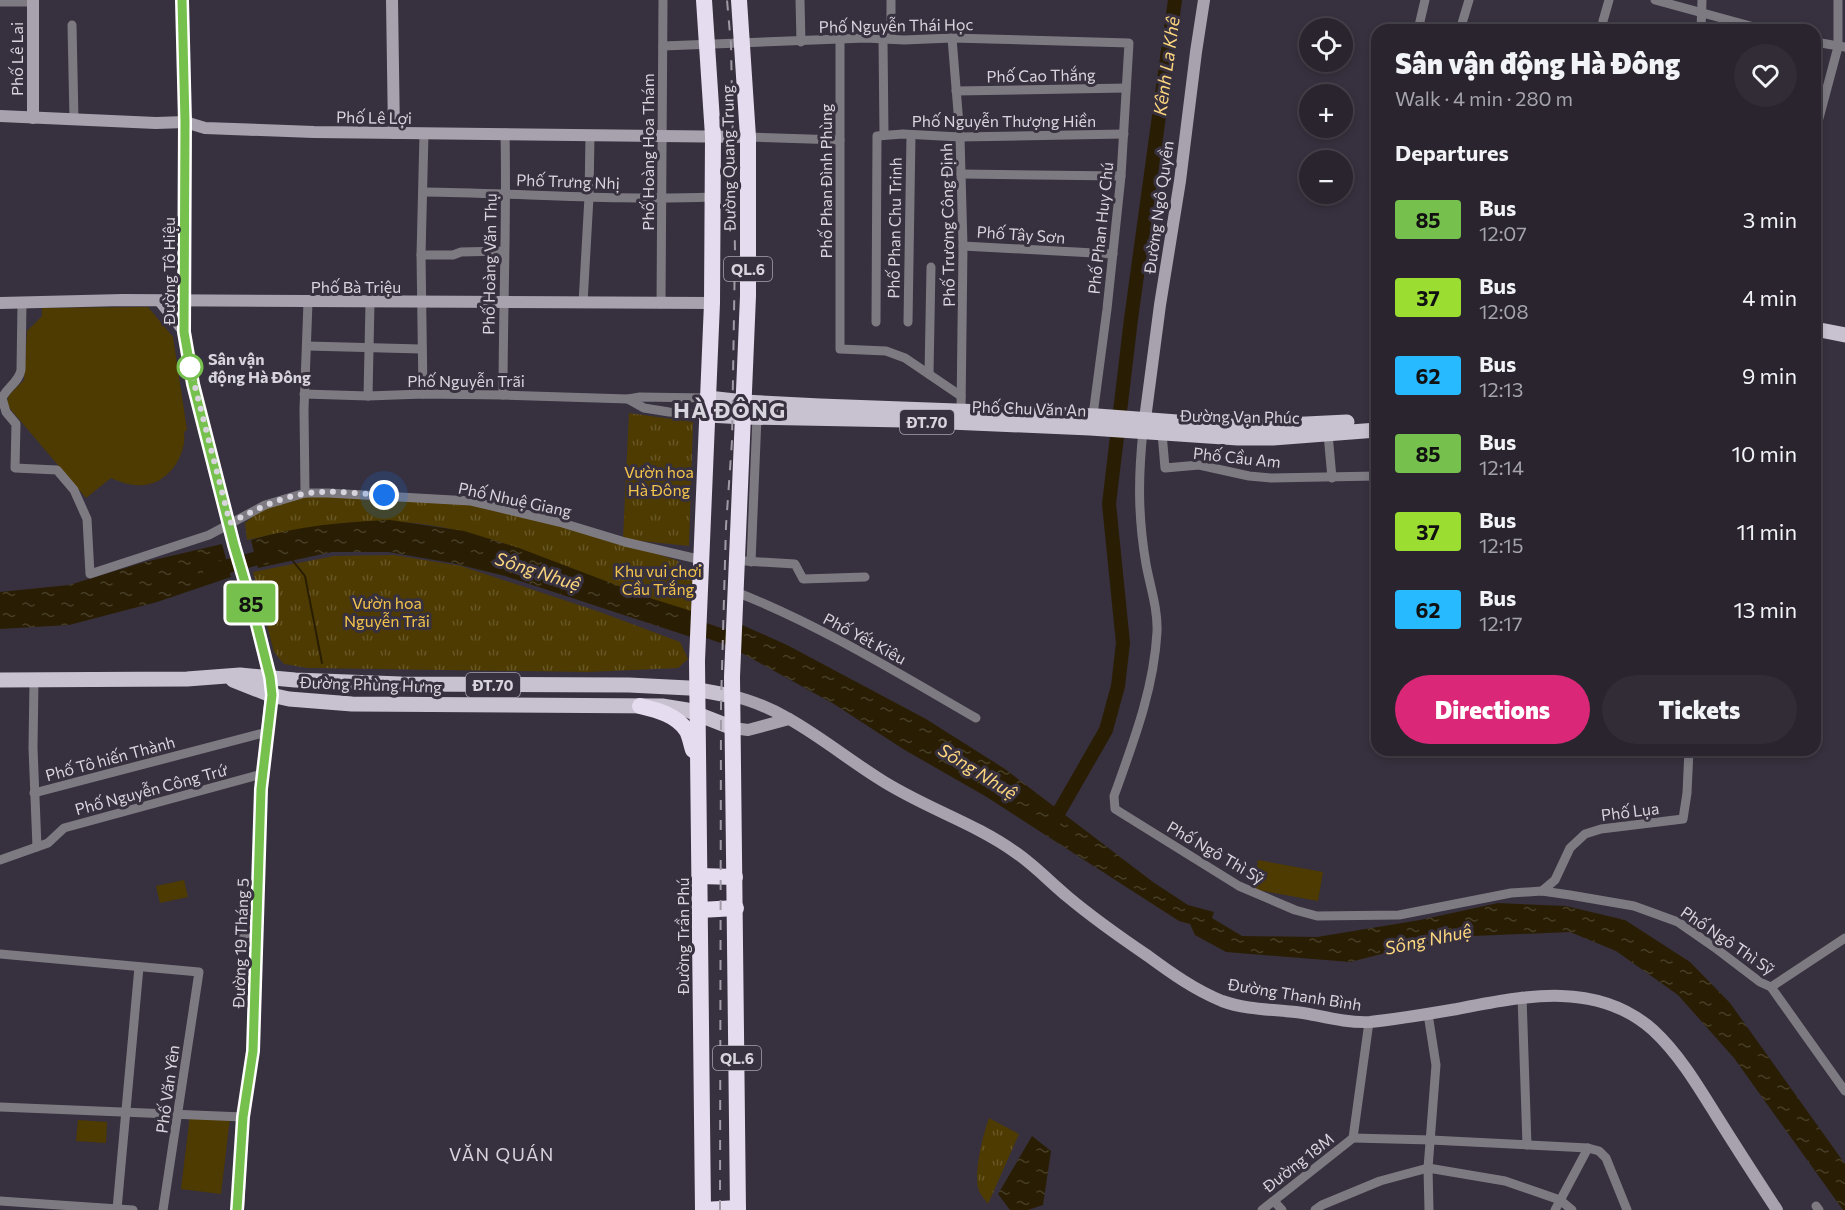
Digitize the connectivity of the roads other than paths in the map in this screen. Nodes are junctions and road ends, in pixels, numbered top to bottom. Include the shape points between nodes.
1 (182, 0) edge
2 (392, 0) edge
3 (663, 0) edge
4 (704, 0) edge
5 (739, 0) edge
6 (800, 0) edge
7 (891, 0) edge
8 (1204, 0) edge
9 (1425, 0) edge
10 (1469, 0) edge
11 (1609, 0) edge
12 (1655, 0) edge
13 (1701, 0) edge
14 (1838, 0) edge
15 (33, 1) edge
16 (0, 2) edge
17 (1702, 14) junction
18 (1603, 21) dead end
19 (1419, 24) edge
20 (1462, 24) edge
21 (1701, 24) edge
22 (1741, 24) edge
23 (72, 25) dead end
24 (952, 38) junction
25 (887, 39) junction
26 (840, 40) junction
27 (742, 42) junction
28 (801, 42) junction
29 (1129, 43) joint
30 (1821, 43) edge
31 (706, 45) junction
32 (663, 46) junction
33 (1842, 47) edge
34 (1126, 88) junction
35 (956, 91) junction
36 (1821, 114) edge
37 (0, 116) edge
38 (33, 118) junction
39 (74, 120) junction
40 (185, 122) junction
41 (394, 133) junction
42 (424, 134) junction
43 (505, 134) junction
44 (1124, 134) junction
45 (590, 135) junction
46 (663, 135) junction
47 (884, 135) junction
48 (910, 135) junction
49 (713, 136) junction
50 (748, 137) junction
51 (960, 138) junction
52 (840, 140) junction
53 (961, 174) junction
54 (1121, 176) junction
55 (423, 192) junction
56 (506, 193) junction
57 (589, 197) junction
58 (712, 197) junction
59 (662, 199) junction
60 (963, 246) junction
61 (504, 251) junction
62 (1113, 254) junction
63 (421, 255) junction
64 (931, 267) dead end
65 (160, 301) junction
66 (183, 301) junction
67 (308, 302) junction
68 (422, 302) junction
69 (0, 303) edge
70 (22, 303) junction
71 (370, 303) junction
72 (502, 303) junction
73 (583, 303) junction
74 (712, 303) junction
75 (661, 304) junction
76 (876, 322) dead end
77 (908, 322) dead end
78 (1821, 327) edge
79 (1845, 327) edge
80 (184, 332) junction
81 (1845, 335) edge
82 (307, 346) junction
83 (370, 346) junction
84 (421, 349) junction
85 (929, 374) junction
86 (304, 394) junction
87 (423, 394) junction
88 (502, 394) junction
89 (368, 396) junction
90 (628, 399) junction
91 (961, 403) junction
92 (704, 406) junction
93 (750, 410) junction
94 (904, 415) junction
95 (1043, 420) junction
96 (1371, 420) edge
97 (1094, 422) junction
98 (1141, 425) junction
99 (1216, 431) junction
100 (1371, 431) edge
101 (1162, 433) junction
102 (1328, 439) junction
103 (1332, 476) junction
104 (1371, 476) edge
105 (305, 493) junction
106 (231, 529) junction
107 (702, 560) junction
108 (744, 561) junction
109 (865, 577) dead end
110 (736, 597) junction
111 (697, 661) joint
112 (224, 677) junction
113 (270, 677) junction
114 (0, 680) edge
115 (34, 680) junction
116 (351, 682) junction
117 (435, 684) junction
118 (697, 689) junction
119 (272, 695) junction
120 (732, 696) junction
121 (352, 704) junction
122 (435, 705) junction
123 (640, 706) junction
124 (698, 714) junction
125 (976, 718) dead end
126 (789, 719) junction
127 (733, 728) junction
128 (267, 732) junction
129 (1689, 756) edge
130 (698, 761) junction
131 (262, 774) junction
132 (34, 793) junction
133 (37, 847) junction
134 (0, 860) edge
135 (700, 876) junction
136 (735, 877) junction
137 (1542, 891) junction
138 (736, 908) junction
139 (700, 910) junction
140 (257, 932) junction
141 (243, 934) dead end
142 (1845, 938) edge
143 (0, 954) edge
144 (139, 967) junction
145 (1771, 987) junction
146 (1522, 996) junction
147 (1428, 1014) junction
148 (1369, 1022) junction
149 (1845, 1091) edge
150 (0, 1107) edge
151 (127, 1113) junction
152 (178, 1115) junction
153 (243, 1117) junction
154 (1353, 1138) junction
155 (1431, 1140) junction
156 (1527, 1145) junction
157 (1588, 1148) junction
158 (1428, 1168) junction
159 (1560, 1200) junction
160 (0, 1201) edge
161 (1274, 1201) junction
162 (68, 1208) edge
163 (84, 1209) edge
164 (117, 1209) edge
165 (738, 1209) edge
166 (133, 1210) edge
167 (164, 1210) edge
168 (238, 1210) edge
169 (703, 1210) edge
170 (1262, 1210) edge
171 (1282, 1210) edge
172 (1314, 1210) edge
173 (1429, 1210) edge
174 (1555, 1210) edge
175 (1572, 1210) edge
176 (1627, 1210) edge
177 (1777, 1210) edge

1 - 40 street, Đường Tô Hiệu
2 - 41 street
3 - 32 street, Phố Hoàng Hoa Thám
4 - 31 highway, Đường Quang Trung / QL.6
5 - 27 highway, Đường Quang Trung / QL.6
6 - 28 street
7 - 25 street
8 - 98 street, Đường Ngô Quyền
9 - 19 street
10 - 20 street
11 - 18 street
12 - 17 street
13 - 17 street
14 - 33 street
15 - 16 street
15 - 38 street, Phố Lê Lai
17 - 21 street
17 - 22 street
23 - 39 street
24 - 25 street, Phố Nguyễn Thái Học
24 - 29 street, Phố Nguyễn Thái Học
24 - 35 street, Phố Trương Công Định
25 - 26 street, Phố Nguyễn Thái Học
25 - 47 street
26 - 28 street, Phố Nguyễn Thái Học
26 - 52 street, Phố Phan Đình Phùng
27 - 28 street, Phố Nguyễn Thái Học
27 - 31 street, Phố Nguyễn Thái Học
27 - 50 highway, Đường Quang Trung / QL.6
29 - 34 street, Phố Phan Huy Chú
30 - 33 street
31 - 32 street, Phố Nguyễn Thái Học
31 - 49 highway, Đường Quang Trung / QL.6
32 - 46 street, Phố Hoàng Hoa Thám
33 - 36 street
34 - 35 street, Phố Cao Thắng
34 - 44 street, Phố Phan Huy Chú
35 - 51 street, Phố Trương Công Định
37 - 38 street, Phố Lê Lợi
38 - 39 street, Phố Lê Lợi
39 - 40 street, Phố Lê Lợi
40 - 41 street, Phố Lê Lợi via 205,128
40 - 66 street, Đường Tô Hiệu
41 - 42 street, Phố Lê Lợi
42 - 43 street, Phố Lê Lợi
42 - 55 street
43 - 45 street, Phố Lê Lợi
43 - 56 street, Phố Hoàng Văn Thụ
44 - 51 street, Phố Nguyễn Thượng Hiền
44 - 54 street, Phố Phan Huy Chú
45 - 46 street, Phố Lê Lợi
45 - 57 street
46 - 49 street, Phố Lê Lợi
46 - 59 street, Phố Hoàng Hoa Thám
47 - 48 street, Phố Nguyễn Thượng Hiền
47 - 76 street via 877,136
48 - 51 street, Phố Nguyễn Thượng Hiền
48 - 77 street, Phố Phan Chu Trinh
49 - 50 street, Phố Lê Lợi
49 - 58 highway, Đường Quang Trung / QL.6
50 - 52 street
50 - 93 highway, Đường Quang Trung / QL.6
51 - 53 street, Phố Trương Công Định
52 - 85 street, Phố Phan Đình Phùng via 840,349 886,351
53 - 54 street
53 - 60 street, Phố Trương Công Định
54 - 62 street, Phố Phan Huy Chú
55 - 56 street, Phố Trưng Nhị
55 - 63 street
56 - 57 street, Phố Trưng Nhị
56 - 61 street, Phố Hoàng Văn Thụ
57 - 59 street, Phố Trưng Nhị
57 - 73 street
58 - 59 street, Phố Trưng Nhị
58 - 74 highway, Đường Quang Trung / QL.6
59 - 75 street, Phố Hoàng Hoa Thám
60 - 62 street, Phố Tây Sơn
60 - 91 street, Phố Trương Công Định
61 - 63 street
61 - 72 street, Phố Hoàng Văn Thụ
62 - 97 street, Phố Phan Huy Chú
63 - 68 street
64 - 85 street
65 - 66 street, Phố Bà Triệu
65 - 70 street, Phố Bà Triệu
65 - 80 street
66 - 67 street, Phố Bà Triệu
66 - 80 street, Đường Tô Hiệu
67 - 71 street, Phố Bà Triệu
67 - 82 street
68 - 71 street, Phố Bà Triệu
68 - 72 street, Phố Bà Triệu
68 - 84 street
69 - 70 street, Phố Bà Triệu
70 - 106 street, Phố Nhuệ Giang via 20,376 2,398 6,412 16,424 15,468 57,470 74,490 87,519 90,574
71 - 83 street
72 - 73 street, Phố Bà Triệu
72 - 88 street, Phố Hoàng Văn Thụ
73 - 75 street, Phố Bà Triệu
74 - 75 street, Phố Bà Triệu
74 - 92 highway, Đường Quang Trung / QL.6
78 - 79 main road
78 - 81 main road
80 - 106 street, Đường Tô Hiệu via 193,384
82 - 83 street
82 - 86 street
83 - 84 street
83 - 89 street
84 - 87 street
85 - 91 street
86 - 89 street, Phố Nguyễn Trãi
86 - 105 street
87 - 88 street, Phố Nguyễn Trãi
87 - 89 street, Phố Nguyễn Trãi
88 - 90 street, Phố Nguyễn Trãi
90 - 92 street, Phố Nguyễn Trãi via 640,397
90 - 92 street, Phố Nguyễn Trãi via 644,408 669,412
91 - 94 main road, Phố Chu Văn An / ĐT.70
91 - 95 main road, Phố Chu Văn An / ĐT.70
92 - 93 main road, Phố Chu Văn An / ĐT.70
92 - 107 highway, Đường Quang Trung / QL.6
93 - 94 main road, Phố Chu Văn An / ĐT.70
93 - 108 highway, Đường Quang Trung / QL.6
94 - 95 main road, Phố Chu Văn An / ĐT.70
95 - 97 main road, Phố Chu Văn An / ĐT.70
96 - 99 main road, Đường Vạn Phúc / ĐT.70
97 - 98 main road, ĐT.70
98 - 99 main road, Đường Vạn Phúc / ĐT.70
98 - 101 main road, Đường Vạn Phúc / ĐT.70
98 - 137 street, Phố Ngô Thì Sỹ via 1139,510 1157,631 1144,708 1114,796 1115,809 1239,886 1317,916 1399,915 1481,898
99 - 101 main road, Đường Vạn Phúc / ĐT.70
99 - 102 main road, Đường Vạn Phúc / ĐT.70
100 - 102 main road, Đường Vạn Phúc / ĐT.70
101 - 103 street, Phố Cầu Am via 1165,468 1199,465 1271,478
102 - 103 street
103 - 104 street, Phố Cầu Am
105 - 106 street, Phố Nhuệ Giang via 265,505
105 - 107 street, Phố Nhuệ Giang via 471,501
106 - 113 street, Đường Tô Hiệu
107 - 111 highway, Đường Quang Trung / QL.6
108 - 109 street via 795,564 803,579
108 - 110 highway, Đường Quang Trung / QL.6
110 - 120 highway, QL.6
110 - 125 street, Phố Yết Kiêu via 779,610
111 - 118 highway, Đường Trần Phú / QL.6
112 - 113 main road, Đường Phùng Hưng / ĐT.70
112 - 115 main road, Đường Phùng Hưng / ĐT.70
112 - 119 main road, Đường Phùng Hưng / ĐT.70
113 - 116 main road, Đường Phùng Hưng / ĐT.70
113 - 119 street, Đường 19 Tháng 5
114 - 115 main road, Đường Phùng Hưng / ĐT.70
115 - 132 street, Phố Tô hiến Thành
116 - 117 main road, Đường Phùng Hưng / ĐT.70
116 - 121 main road
117 - 118 main road, Đường Phùng Hưng / ĐT.70
117 - 122 main road
118 - 120 main road, Đường Phùng Hưng / ĐT.70
118 - 124 highway, Đường Trần Phú / QL.6
119 - 121 main road, Đường Phùng Hưng / ĐT.70
119 - 128 street, Đường 19 Tháng 5
120 - 126 street, Đường Thanh Bình via 748,699
120 - 127 highway, QL.6
121 - 122 main road, Đường Phùng Hưng / ĐT.70
122 - 123 main road, Đường Phùng Hưng / ĐT.70
123 - 124 main road, Đường Phùng Hưng / ĐT.70 via 662,706
123 - 130 highway via 662,712 683,727
124 - 127 main road, Đường Phùng Hưng / ĐT.70
124 - 130 highway, Đường Trần Phú / QL.6
126 - 127 street via 748,730
126 - 148 street, Đường Thanh Bình via 891,786 1017,853 1091,916 1185,983 1227,1003
127 - 136 highway, QL.6
128 - 131 street, Đường 19 Tháng 5
128 - 132 street, Phố Tô hiến Thành
129 - 137 street, Phố Lụa via 1683,819 1589,832 1570,848 1555,880
130 - 135 highway, Đường Trần Phú / QL.6
131 - 133 street, Phố Nguyễn Công Trứ via 64,828 48,843
131 - 140 street, Đường 19 Tháng 5
132 - 133 street
133 - 134 street, Phố Nguyễn Công Trứ
135 - 136 highway
135 - 139 highway, Đường Trần Phú / QL.6
136 - 138 highway, QL.6
137 - 145 street, Phố Ngô Thì Sỹ via 1634,906 1678,922
138 - 139 highway
138 - 165 highway, QL.6
139 - 169 highway, Đường Trần Phú / QL.6
140 - 141 street
140 - 153 street, Đường 19 Tháng 5 via 253,1051
142 - 145 street
143 - 144 street
144 - 151 street
144 - 152 street, Phố Văn Yên via 199,972
145 - 149 street
146 - 147 street, Đường Thanh Bình
146 - 156 street
146 - 177 street, Đường Thanh Bình via 1569,995 1602,1002 1651,1028 1690,1074
147 - 148 street, Đường Thanh Bình
147 - 155 street via 1436,1065
148 - 154 street
150 - 151 street
151 - 152 street
151 - 164 street
152 - 153 street
152 - 167 street, Phố Văn Yên
153 - 168 street, Đường 19 Tháng 5
154 - 155 street
154 - 161 street, Đường 18M
155 - 156 street
155 - 158 street
156 - 157 street
157 - 159 street
157 - 176 street via 1606,1158
158 - 159 street via 1504,1181
158 - 172 street via 1380,1181
158 - 173 street
159 - 174 street
159 - 175 street
160 - 162 street
161 - 170 street, Đường 18M
161 - 171 street
162 - 163 street
163 - 164 street
164 - 166 street
165 - 169 highway

